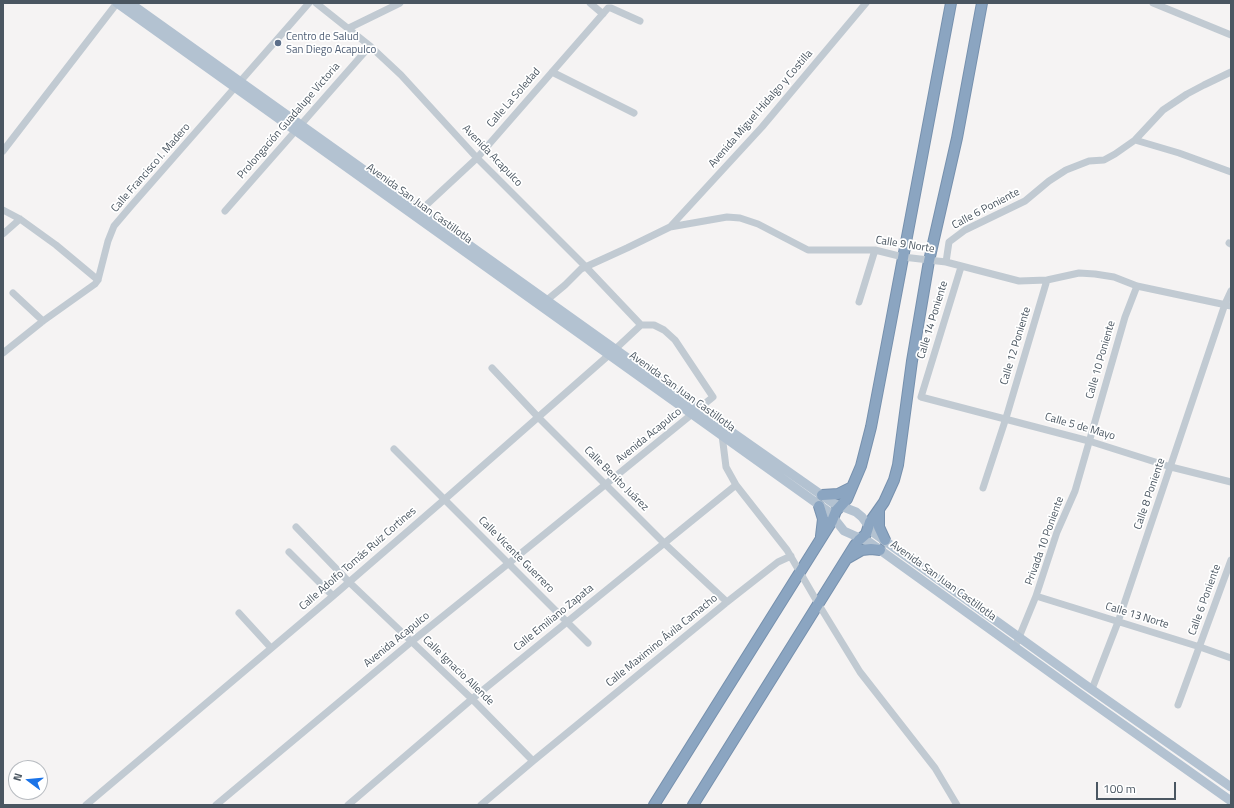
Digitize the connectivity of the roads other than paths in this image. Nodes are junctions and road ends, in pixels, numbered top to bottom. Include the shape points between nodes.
1 (117, 3) edge
2 (130, 3) edge
3 (309, 3) edge
4 (316, 3) edge
5 (400, 3) edge
6 (590, 3) edge
7 (866, 3) edge
8 (951, 3) edge
9 (982, 3) edge
10 (1153, 3) edge
11 (603, 14) junction
12 (640, 21) dead end
13 (349, 28) junction
14 (1231, 35) edge
15 (370, 46) junction
16 (552, 72) junction
17 (1231, 72) edge
18 (238, 85) junction
19 (634, 113) dead end
20 (298, 127) junction
21 (1135, 140) junction
22 (3, 151) edge
23 (477, 158) junction
24 (1231, 172) edge
25 (3, 210) edge
26 (421, 210) junction
27 (225, 211) dead end
28 (20, 219) junction
29 (670, 227) junction
30 (3, 234) edge
31 (875, 250) junction
32 (903, 257) junction
33 (929, 261) junction
34 (946, 262) junction
35 (586, 267) junction
36 (961, 267) junction
37 (98, 280) junction
38 (1047, 280) junction
39 (1137, 286) junction
40 (1231, 292) edge
41 (13, 293) dead end
42 (547, 300) junction
43 (859, 302) dead end
44 (1228, 305) edge
45 (43, 321) junction
46 (641, 325) junction
47 (613, 352) junction
48 (3, 354) edge
49 (492, 368) dead end
50 (921, 397) joint
51 (696, 412) junction
52 (538, 417) junction
53 (1006, 418) junction
54 (722, 435) junction
55 (1088, 440) junction
56 (394, 448) dead end
57 (1171, 467) junction
58 (1231, 482) edge
59 (606, 484) junction
60 (736, 485) junction
61 (852, 487) junction
62 (983, 488) dead end
63 (822, 495) junction
64 (445, 499) junction
65 (819, 506) junction
66 (841, 506) junction
67 (879, 510) junction
68 (834, 517) junction
69 (869, 526) junction
70 (296, 527) dead end
71 (861, 538) junction
72 (885, 540) junction
73 (665, 544) junction
74 (816, 545) junction
75 (880, 550) junction
76 (289, 552) dead end
77 (791, 556) junction
78 (846, 559) junction
79 (1231, 560) edge
80 (509, 563) junction
81 (800, 571) junction
82 (349, 582) junction
83 (333, 596) junction
84 (1036, 596) junction
85 (727, 602) junction
86 (818, 605) junction
87 (239, 613) dead end
88 (568, 621) junction
89 (1118, 622) junction
90 (1019, 636) junction
91 (411, 642) junction
92 (588, 643) dead end
93 (1015, 647) junction
94 (1200, 647) junction
95 (271, 648) junction
96 (1231, 658) edge
97 (1092, 689) junction
98 (472, 699) junction
99 (1178, 705) dead end
100 (533, 761) junction
101 (1231, 787) edge
102 (1231, 801) edge
103 (86, 805) edge
104 (216, 805) edge
105 (348, 805) edge
106 (482, 805) edge
107 (654, 805) edge
108 (693, 805) edge
109 (957, 805) edge

1 - 18 main road, Avenida San Juan Castillotla
1 - 22 street
2 - 18 main road, Avenida San Juan Castillotla
3 - 18 street, Calle Francisco I. Madero
4 - 13 street, Avenida Acapulco
5 - 13 street
6 - 11 street
7 - 29 street, Avenida Miguel Hidalgo y Costilla via 762,127
8 - 32 highway
9 - 33 highway via 957,138
10 - 14 street
11 - 12 street via 609,8
11 - 16 street, Calle La Soledad
13 - 15 street, Avenida Acapulco
15 - 20 street, Prolongación Guadalupe Victoria
15 - 23 street, Avenida Acapulco via 401,75
16 - 19 street
16 - 23 street, Calle La Soledad
17 - 21 street, Calle 6 Poniente via 1187,94 1163,110
18 - 20 main road, Avenida San Juan Castillotla
18 - 37 street, Calle Francisco I. Madero via 114,226
20 - 26 main road, Avenida San Juan Castillotla
20 - 27 street, Prolongación Guadalupe Victoria
20 - 47 main road, Avenida San Juan Castillotla
21 - 24 street
21 - 34 street, Calle 6 Poniente via 1104,160 1089,161 1066,170 1025,201 965,230 949,242
23 - 26 street, Calle La Soledad
23 - 35 street, Avenida Acapulco
25 - 28 street
26 - 42 main road, Avenida San Juan Castillotla
28 - 30 street
28 - 37 street
29 - 31 street, Calle 9 Norte via 727,217 740,218 768,228 808,250
29 - 35 street, Calle 9 Norte
31 - 32 street, Calle 9 Norte
31 - 43 street
32 - 33 street, Calle 9 Norte
32 - 61 highway via 866,447
33 - 34 street, Calle 9 Norte
33 - 67 highway via 898,465 894,480
34 - 36 street, Calle 9 Norte
35 - 42 street, Calle 9 Norte via 578,271
35 - 46 street, Avenida Acapulco
36 - 38 street, Calle 9 Norte via 1019,281
36 - 50 street, Calle 14 Poniente
37 - 45 street
38 - 39 street, Calle 9 Norte via 1079,273 1095,274 1114,277
38 - 53 street, Calle 12 Poniente
39 - 44 street, Calle 9 Norte
39 - 55 street, Calle 10 Poniente
40 - 44 street, Calle 8 Poniente
41 - 45 street
42 - 47 main road, Avenida San Juan Castillotla
44 - 57 street, Calle 8 Poniente
45 - 48 street
46 - 47 street, Calle Adolfo Tomás Ruiz Cortines
46 - 51 street, Avenida Acapulco via 654,325 675,340 713,397
47 - 51 main road, Avenida San Juan Castillotla
47 - 52 street, Calle Adolfo Tomás Ruiz Cortines
49 - 52 street, Calle Benito Juárez
50 - 53 street, Calle 5 de Mayo
51 - 54 main road, Avenida San Juan Castillotla
51 - 59 street, Avenida Acapulco
51 - 63 main road, Avenida San Juan Castillotla
52 - 59 street, Calle Benito Juárez
52 - 64 street, Calle Adolfo Tomás Ruiz Cortines
53 - 55 street, Calle 5 de Mayo
53 - 62 street, Calle 12 Poniente
54 - 60 street via 726,467
54 - 65 main road, Avenida San Juan Castillotla
55 - 57 street, Calle 5 de Mayo
55 - 84 street, Privada 10 Poniente via 1075,491 1057,532
56 - 64 street, Calle Vicente Guerrero
57 - 58 street, Calle 5 de Mayo
57 - 89 street, Calle 8 Poniente
59 - 73 street, Calle Benito Juárez
59 - 80 street, Avenida Acapulco
60 - 73 street, Calle Emiliano Zapata
60 - 77 street
61 - 63 highway via 838,494
61 - 66 highway
63 - 66 main road, Avenida San Juan Castillotla
64 - 80 street, Calle Vicente Guerrero
64 - 82 street, Calle Adolfo Tomás Ruiz Cortines
65 - 68 main road, Avenida San Juan Castillotla
65 - 74 highway via 823,524
66 - 68 highway
66 - 69 main road, Avenida San Juan Castillotla via 856,512
67 - 69 highway
67 - 72 highway via 879,527
68 - 71 main road, Avenida San Juan Castillotla via 844,531
68 - 74 highway
69 - 71 highway
69 - 72 main road, Avenida San Juan Castillotla via 872,532
70 - 82 street, Calle Ignacio Allende
71 - 75 main road, Avenida San Juan Castillotla
71 - 78 highway
72 - 90 main road, Avenida San Juan Castillotla
73 - 85 street, Calle Benito Juárez
73 - 88 street, Calle Emiliano Zapata
74 - 81 highway
75 - 78 highway via 862,550
75 - 93 main road, Avenida San Juan Castillotla
76 - 83 street
77 - 81 street
77 - 85 street, Calle Maximino Ávila Camacho via 778,562
78 - 86 highway
79 - 94 street, Calle 6 Poniente
80 - 88 street, Calle Vicente Guerrero
80 - 91 street, Avenida Acapulco
81 - 86 street
81 - 107 highway
82 - 83 street, Calle Adolfo Tomás Ruiz Cortines
82 - 91 street, Calle Ignacio Allende
83 - 95 street, Calle Adolfo Tomás Ruiz Cortines
84 - 89 street, Calle 13 Norte
84 - 90 street, Privada 10 Poniente
85 - 100 street, Calle Maximino Ávila Camacho
86 - 108 highway
86 - 109 street via 860,672 935,768
87 - 95 street
88 - 92 street, Calle Vicente Guerrero
88 - 98 street, Calle Emiliano Zapata
89 - 94 street, Calle 13 Norte
89 - 97 street, Calle 8 Poniente
90 - 93 street, Privada 10 Poniente
90 - 97 main road, Avenida San Juan Castillotla
91 - 98 street, Calle Ignacio Allende
91 - 104 street, Avenida Acapulco
93 - 102 main road, Avenida San Juan Castillotla
94 - 96 street, Calle 13 Norte
94 - 99 street, Calle 6 Poniente
95 - 103 street, Calle Adolfo Tomás Ruiz Cortines
97 - 101 main road, Avenida San Juan Castillotla
98 - 100 street, Calle Ignacio Allende
98 - 105 street, Calle Emiliano Zapata
100 - 106 street, Calle Maximino Ávila Camacho

